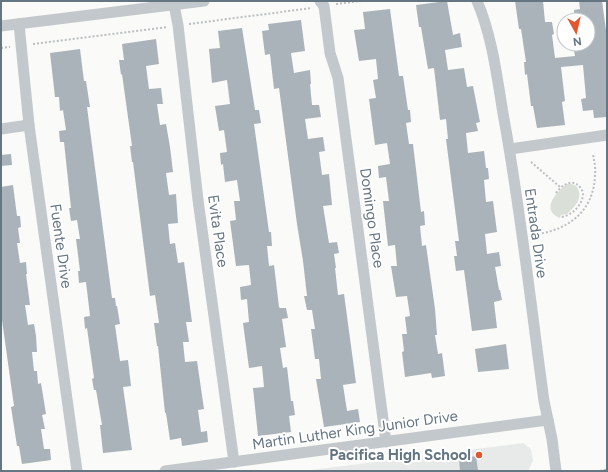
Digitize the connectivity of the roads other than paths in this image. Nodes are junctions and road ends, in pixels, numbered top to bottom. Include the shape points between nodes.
1 (204, 1) edge
2 (320, 1) edge
3 (477, 1) edge
4 (174, 5) junction
5 (19, 24) junction
6 (1, 26) edge
7 (29, 125) junction
8 (1, 129) edge
9 (607, 135) edge
10 (510, 149) junction
11 (548, 420) junction
12 (386, 442) junction
13 (234, 462) junction
14 (77, 471) edge
15 (165, 471) edge
16 (556, 471) edge

1 - 4 street
2 - 12 street, Domingo Place via 324,6 330,53 338,78
3 - 10 street, Entrada Drive via 492,51
4 - 5 street
4 - 13 street, Evita Place
5 - 6 street
5 - 7 street, Fuente Drive
7 - 8 street
7 - 14 street, Fuente Drive
9 - 10 street
10 - 11 street, Entrada Drive
11 - 12 street, Martin Luther King Junior Drive
11 - 16 street, Entrada Drive
12 - 13 street, Martin Luther King Junior Drive
13 - 15 street, Martin Luther King Junior Drive

